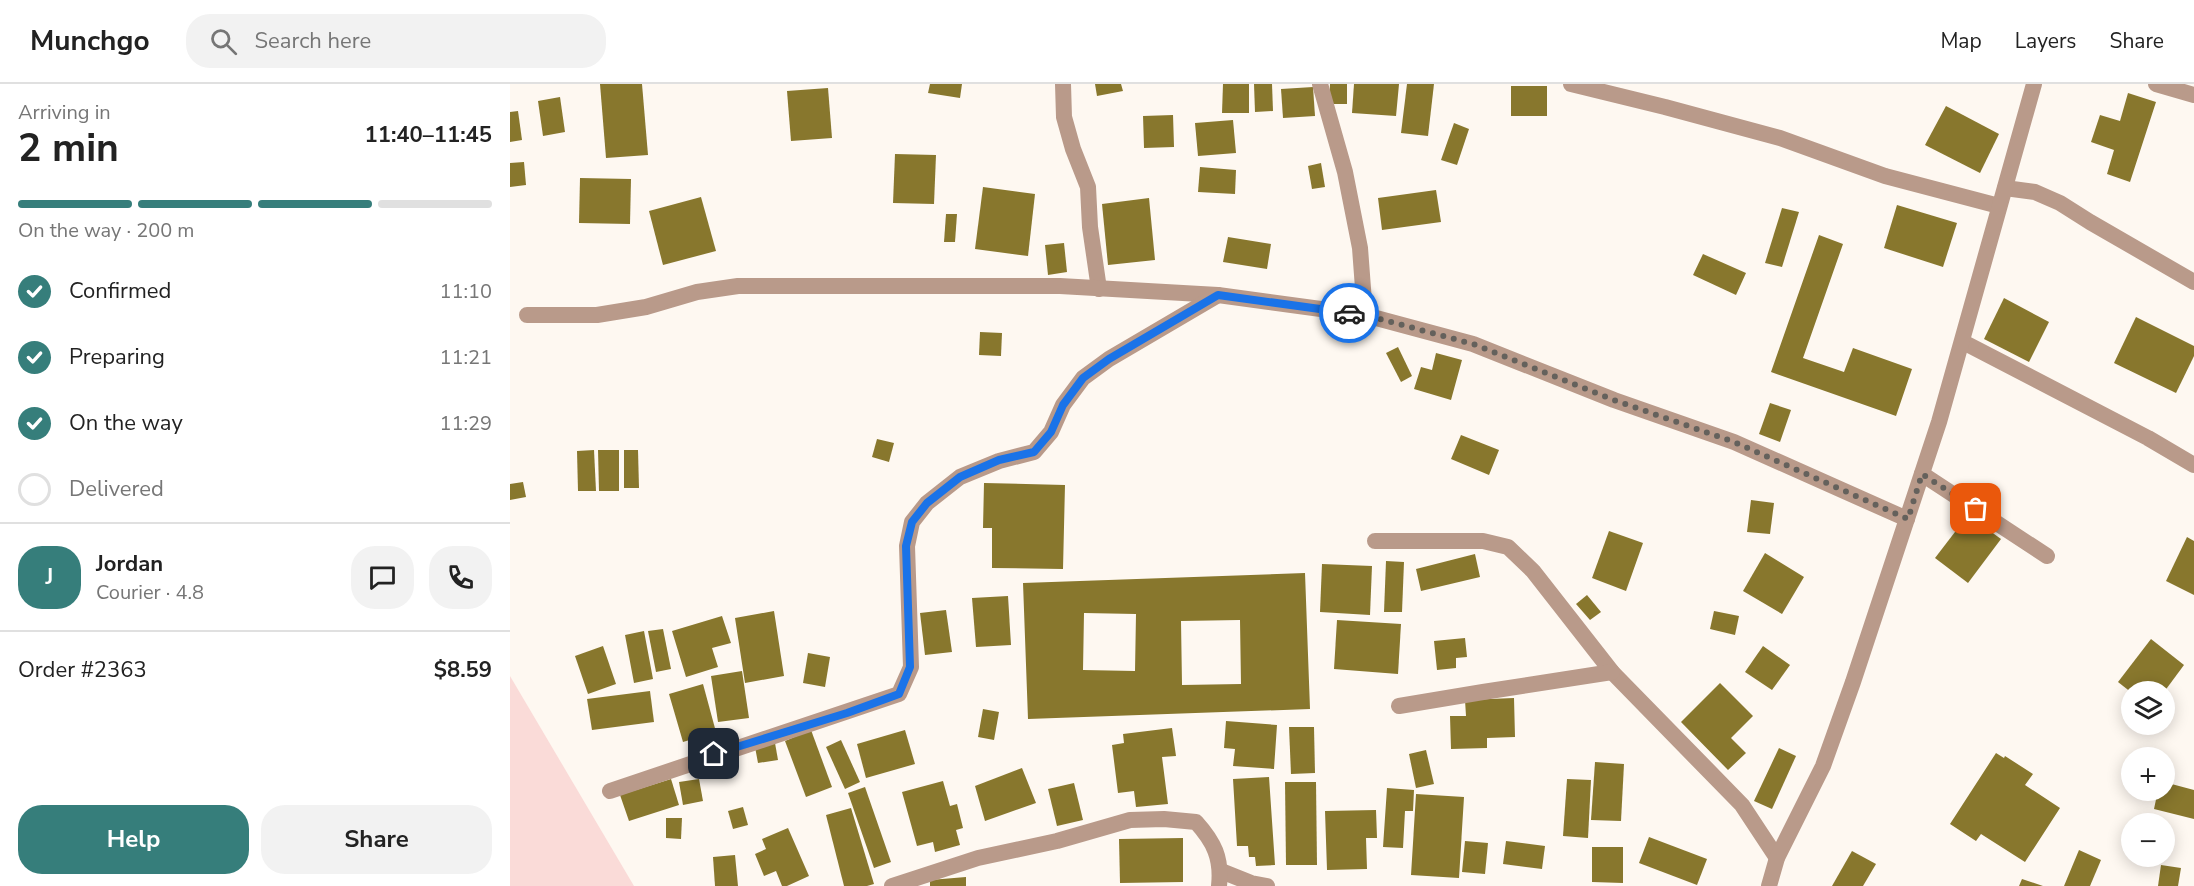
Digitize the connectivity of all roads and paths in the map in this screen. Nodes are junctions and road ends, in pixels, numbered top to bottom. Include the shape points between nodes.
1 (1063, 84) edge
2 (1320, 84) edge
3 (1571, 84) edge
4 (2034, 84) edge
5 (2156, 84) edge
6 (2194, 95) edge
7 (2005, 188) junction
8 (1999, 206) junction
9 (2194, 282) edge
10 (1099, 289) junction
11 (1218, 295) junction
12 (527, 315) dead end
13 (1365, 315) junction
14 (1963, 342) junction
15 (2194, 465) edge
16 (1922, 474) junction
17 (1908, 519) junction
18 (1375, 541) dead end
19 (2047, 556) dead end
20 (1611, 672) junction
21 (1400, 706) dead end
22 (610, 790) dead end
23 (1777, 858) junction
24 (1220, 879) edge
25 (892, 886) edge
26 (1267, 886) edge
27 (1769, 886) edge

1 - 10 street via 1064,117 1088,187
2 - 13 street via 1352,205
3 - 8 street via 1780,138 1885,176
4 - 7 street
5 - 6 street
7 - 8 street
7 - 9 street via 2035,192 2060,203
8 - 14 street
10 - 11 street
10 - 12 street via 738,286 597,315
11 - 13 street
11 - 22 street via 1083,378 1063,405 1051,432 1034,452 999,460 960,477 927,503 912,522 906,546 910,667 899,694
13 - 17 street via 1473,344 1734,442
14 - 15 street
14 - 16 street
16 - 17 street
16 - 19 street
17 - 23 street via 1823,766
18 - 20 street via 1483,541 1508,547 1533,572
20 - 21 street
20 - 23 street via 1742,806
23 - 27 street
24 - 25 street via 1212,840 1196,822 1164,819 1130,820 978,858
24 - 26 street

